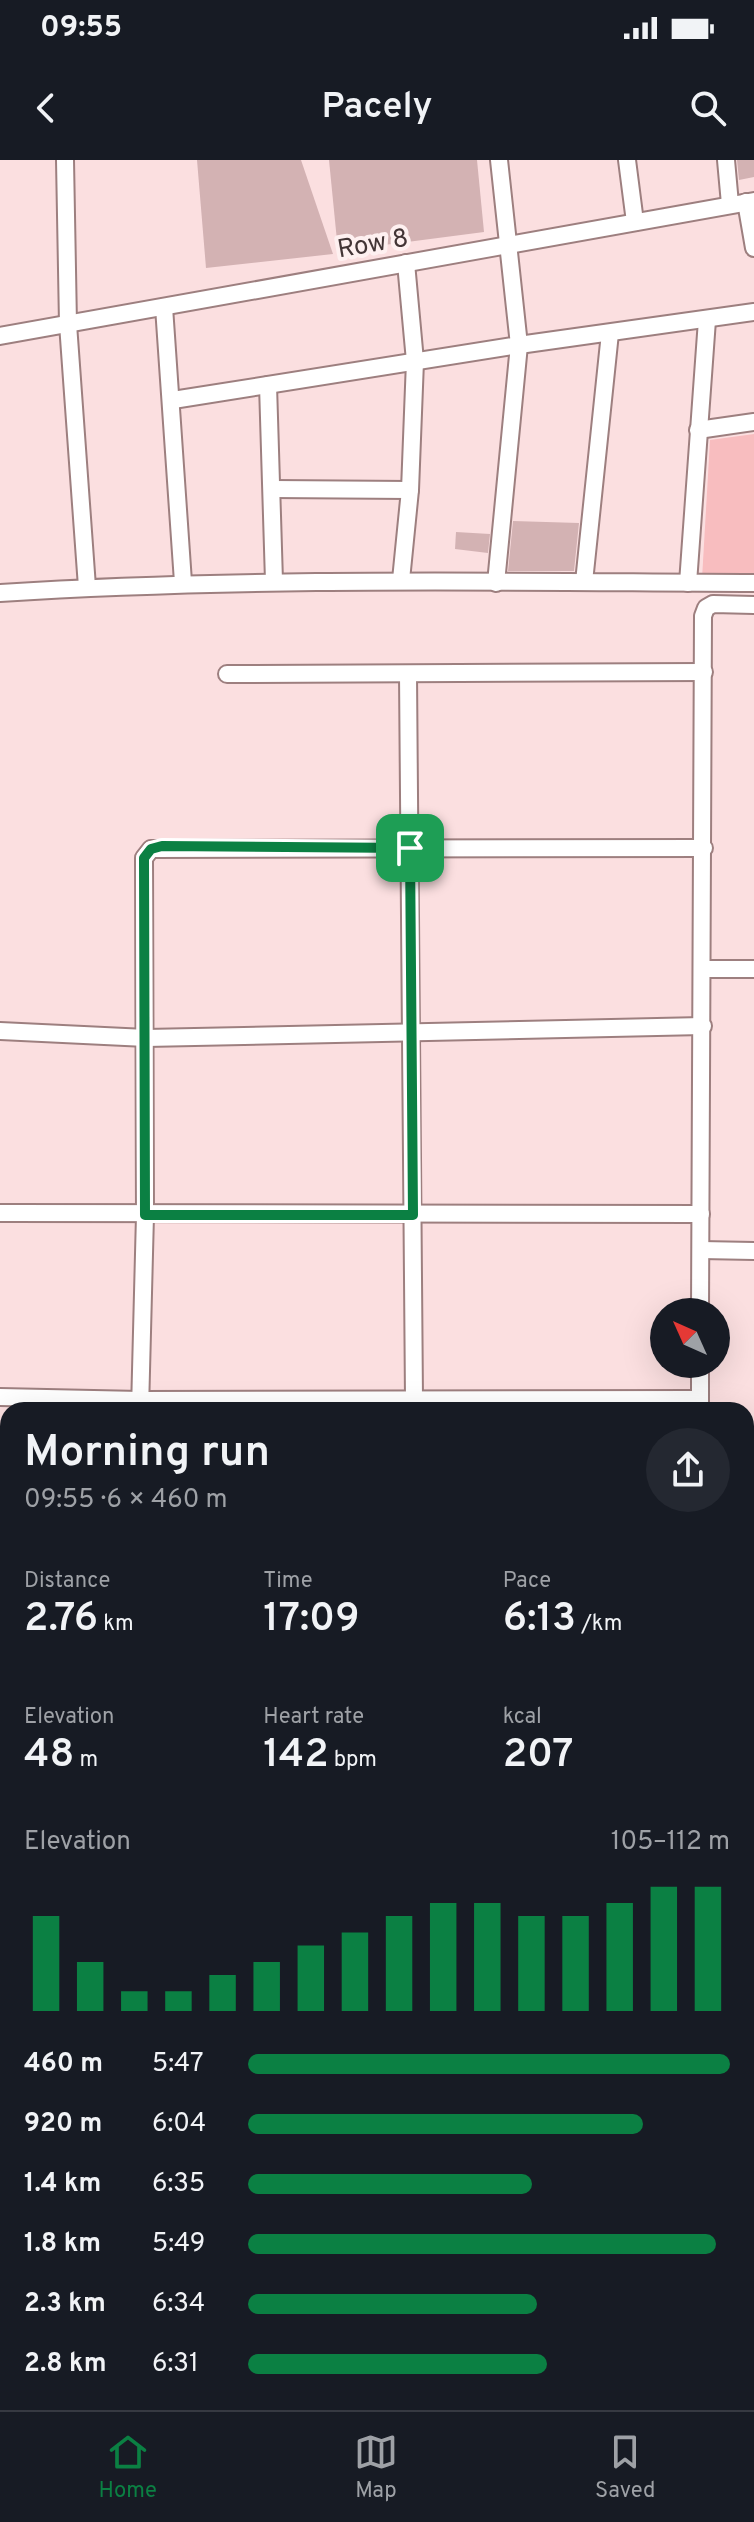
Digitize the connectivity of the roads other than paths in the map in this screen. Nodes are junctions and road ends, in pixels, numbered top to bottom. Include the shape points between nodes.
1 (65, 160) edge
2 (499, 160) edge
3 (627, 160) edge
4 (726, 160) edge
5 (743, 202) edge
6 (635, 222) junction
7 (507, 245) junction
8 (754, 248) edge
9 (406, 263) junction
10 (164, 307) junction
11 (754, 312) edge
12 (707, 320) junction
13 (68, 324) junction
14 (610, 333) junction
15 (0, 336) edge
16 (519, 345) junction
17 (415, 361) junction
18 (268, 385) junction
19 (173, 400) junction
20 (754, 422) edge
21 (698, 430) junction
22 (273, 489) junction
23 (410, 490) junction
24 (401, 580) junction
25 (274, 581) junction
26 (183, 582) junction
27 (584, 582) junction
28 (496, 583) junction
29 (688, 583) junction
30 (754, 583) edge
31 (87, 587) junction
32 (0, 593) edge
33 (754, 605) edge
34 (704, 672) junction
35 (227, 674) dead end
36 (408, 674) junction
37 (410, 848) junction
38 (704, 848) junction
39 (703, 969) junction
40 (754, 969) edge
41 (703, 1026) junction
42 (0, 1031) edge
43 (411, 1032) junction
44 (146, 1038) junction
45 (0, 1213) edge
46 (701, 1214) junction
47 (145, 1215) junction
48 (413, 1215) junction
49 (701, 1250) junction
50 (754, 1251) edge
51 (700, 1298) edge
52 (700, 1378) edge
53 (0, 1397) edge
54 (414, 1399) junction
55 (88, 1402) edge
56 (140, 1402) edge
57 (277, 1402) edge
58 (586, 1402) edge
59 (700, 1402) edge

1 - 13 street
2 - 7 street
3 - 6 street
4 - 5 street
5 - 6 street, Row 8
5 - 8 street
6 - 7 street, Row 8
7 - 9 street, Row 8
7 - 16 street
9 - 10 street, Row 8
9 - 17 street
10 - 13 street, Row 8
10 - 19 street
11 - 12 street
12 - 14 street
12 - 21 street
13 - 15 street, Row 8
13 - 31 street
14 - 16 street
14 - 27 street
16 - 17 street
16 - 28 street
17 - 18 street
17 - 23 street
18 - 19 street
18 - 22 street
19 - 26 street
20 - 21 street
21 - 29 street
22 - 23 street
22 - 25 street
23 - 24 street
24 - 25 street
24 - 28 street
25 - 26 street
26 - 31 street
27 - 28 street
27 - 29 street
29 - 30 street
31 - 32 street
33 - 34 street via 706,608
34 - 36 street
34 - 38 street
35 - 36 street
36 - 37 street
37 - 38 street
37 - 43 street
37 - 44 street via 151,849 144,858
38 - 39 street
39 - 40 street
39 - 41 street
41 - 43 street
41 - 46 street
42 - 44 street
43 - 44 street
43 - 48 street
44 - 47 street
45 - 47 street
46 - 48 street
46 - 49 street
47 - 48 street
47 - 56 street
48 - 54 street
49 - 50 street
49 - 51 street
52 - 59 street
53 - 55 street
54 - 57 street
54 - 58 street

